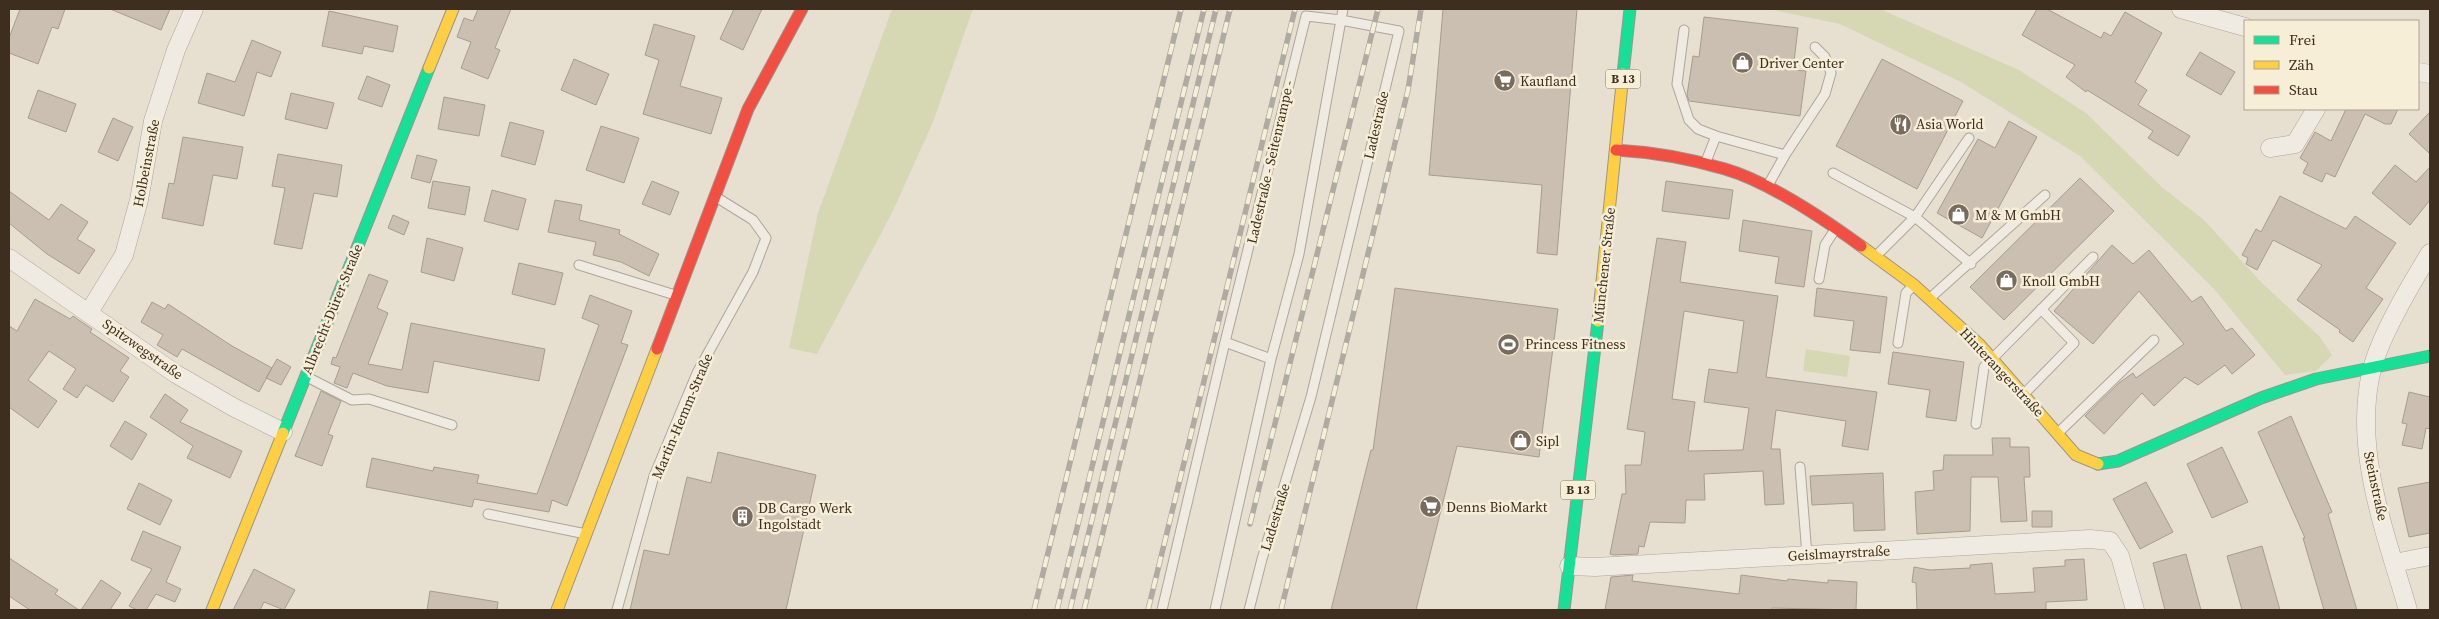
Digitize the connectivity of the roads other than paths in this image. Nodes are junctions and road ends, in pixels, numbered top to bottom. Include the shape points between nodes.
1 (194, 9) edge
2 (453, 9) edge
3 (802, 9) edge
4 (1343, 9) edge
5 (1630, 9) edge
6 (2181, 9) edge
7 (1308, 12) edge
8 (1324, 13) edge
9 (1341, 20) junction
10 (2244, 27) edge
11 (1684, 30) dead end
12 (1815, 47) dead end
13 (2315, 110) edge
14 (1716, 136) junction
15 (1969, 138) dead end
16 (2270, 148) dead end
17 (1616, 150) junction
18 (1785, 154) junction
19 (1705, 164) junction
20 (1833, 173) dead end
21 (1767, 187) junction
22 (2045, 195) dead end
23 (713, 196) junction
24 (1915, 217) junction
25 (1836, 228) junction
26 (2430, 253) edge
27 (1875, 257) junction
28 (2093, 257) dead end
29 (9, 258) edge
30 (1971, 264) junction
31 (579, 265) dead end
32 (1819, 279) dead end
33 (1914, 285) junction
34 (676, 296) junction
35 (1929, 299) junction
36 (2041, 309) junction
37 (89, 312) junction
38 (2154, 340) dead end
39 (1225, 342) junction
40 (1898, 344) dead end
41 (2430, 356) edge
42 (1991, 358) junction
43 (1271, 359) junction
44 (2372, 368) junction
45 (305, 376) junction
46 (2024, 394) junction
47 (1976, 424) dead end
48 (452, 425) dead end
49 (283, 432) junction
50 (2058, 433) junction
51 (1800, 467) dead end
52 (488, 514) dead end
53 (586, 534) junction
54 (1807, 555) junction
55 (2430, 556) edge
56 (2394, 563) junction
57 (1569, 566) junction
58 (212, 610) edge
59 (557, 610) edge
60 (617, 610) edge
61 (1162, 610) edge
62 (1215, 610) edge
63 (1249, 610) edge
64 (1564, 610) edge
65 (2135, 610) edge
66 (2408, 610) edge

1 - 37 street, Holbeinstraße via 176,50 153,121 139,200 124,255
2 - 45 street, Albrecht-Dürer-Straße
3 - 23 street via 748,109
4 - 9 lane
5 - 17 street, Münchener Straße / B 13
6 - 10 street
7 - 8 lane, Ladestraße - Seitenrampe -
7 - 39 lane, Ladestraße - Seitenrampe -
8 - 9 lane, Ladestraße - Seitenrampe -
9 - 43 lane via 1298,254
9 - 63 lane, Ladestraße via 1399,30 1310,397
11 - 14 lane via 1677,84 1683,107 1698,129
12 - 18 lane via 1825,57 1831,73 1824,94
13 - 16 street via 2295,144
14 - 18 lane
14 - 19 lane
15 - 24 lane
17 - 19 street, Hinterangerstraße
17 - 57 street, Münchener Straße / B 13
18 - 21 lane
19 - 21 street, Hinterangerstraße via 1726,169
20 - 24 lane
21 - 25 street, Hinterangerstraße
22 - 30 lane
23 - 34 street
23 - 60 lane, Martin-Hemm-Straße via 754,220 766,238 752,272 698,373 654,476
24 - 27 lane
24 - 30 lane
25 - 27 street, Hinterangerstraße
25 - 32 lane via 1825,245
26 - 44 street, Steinstraße via 2391,324
27 - 33 street, Hinterangerstraße
28 - 36 lane
29 - 37 street, Spitzwegstraße
30 - 35 lane
31 - 34 lane
33 - 35 street, Hinterangerstraße
33 - 40 lane via 1906,294
34 - 53 street
35 - 42 street, Hinterangerstraße
36 - 42 lane
36 - 46 lane via 2074,343
37 - 49 street, Spitzwegstraße via 176,374 233,408
38 - 50 lane
39 - 43 lane
39 - 61 lane
41 - 44 street, Hinterangerstraße
42 - 46 street, Hinterangerstraße
42 - 47 lane via 1984,367
43 - 62 lane
44 - 50 street, Hinterangerstraße via 2316,379 2261,398 2118,461 2096,464 2076,455
44 - 56 street, Steinstraße via 2366,410 2367,450
45 - 48 lane via 352,400 368,399
45 - 49 street, Albrecht-Dürer-Straße
46 - 50 street, Hinterangerstraße
49 - 58 street, Albrecht-Dürer-Straße
51 - 54 lane
52 - 53 lane
53 - 59 street
54 - 57 street, Geislmayrstraße
54 - 65 street, Geislmayrstraße via 2090,539 2110,541 2120,556
55 - 56 street
56 - 66 street, Steinstraße
57 - 64 street, Münchener Straße / B 13

